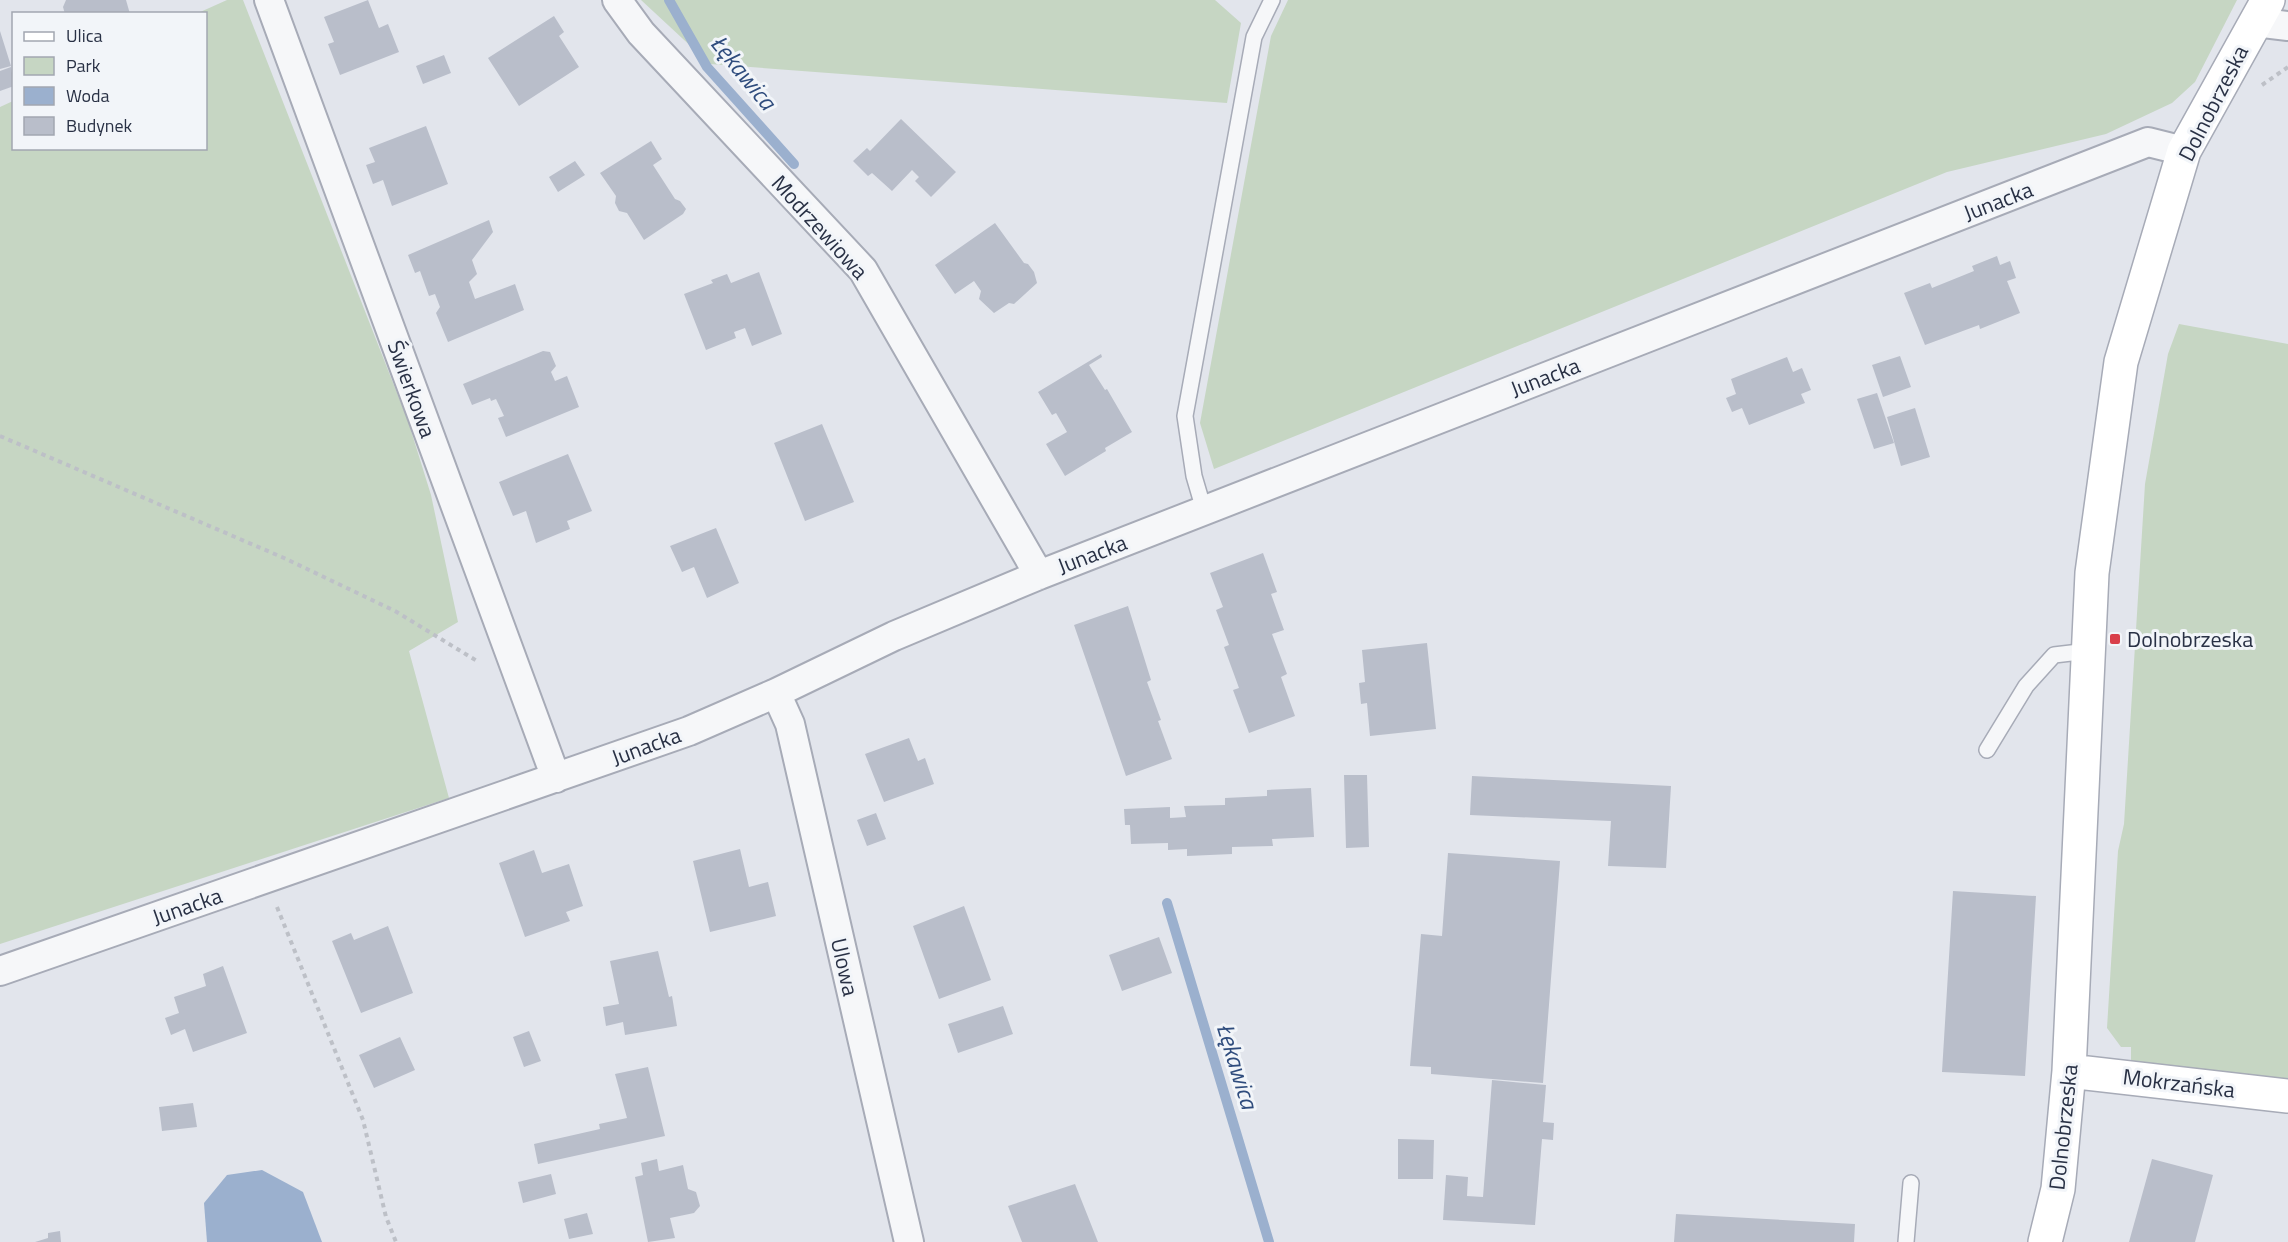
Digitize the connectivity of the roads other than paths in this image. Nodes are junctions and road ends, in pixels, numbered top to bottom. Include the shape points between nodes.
1 (268, 0) edge
2 (617, 0) edge
3 (1272, 0) edge
4 (2261, 11) edge
5 (2288, 26) edge
6 (2184, 151) junction
7 (1204, 510) junction
8 (1039, 575) junction
9 (2088, 651) junction
10 (776, 693) junction
11 (1987, 750) dead end
12 (556, 778) junction
13 (0, 971) edge
14 (2069, 1071) junction
15 (2288, 1096) edge
16 (1911, 1183) dead end
17 (909, 1242) edge
18 (1906, 1242) edge
19 (2045, 1242) edge

1 - 12 street, Świerkowa
2 - 8 street, Modrzewiowa via 641,33 863,270
3 - 7 lane via 1254,37 1185,416 1194,476
4 - 5 street
4 - 6 street, Dolnobrzeska
6 - 7 street, Junacka via 2148,142
6 - 9 street, Dolnobrzeska via 2121,362 2092,573
7 - 8 street, Junacka
8 - 10 street, Junacka via 894,636
9 - 11 lane via 2054,656 2026,686
9 - 14 street, Dolnobrzeska
10 - 12 street, Junacka via 689,731
10 - 17 street, Ulowa via 790,724
12 - 13 street, Junacka
14 - 15 street, Mokrzańska
14 - 19 street, Dolnobrzeska via 2058,1189
16 - 18 lane

